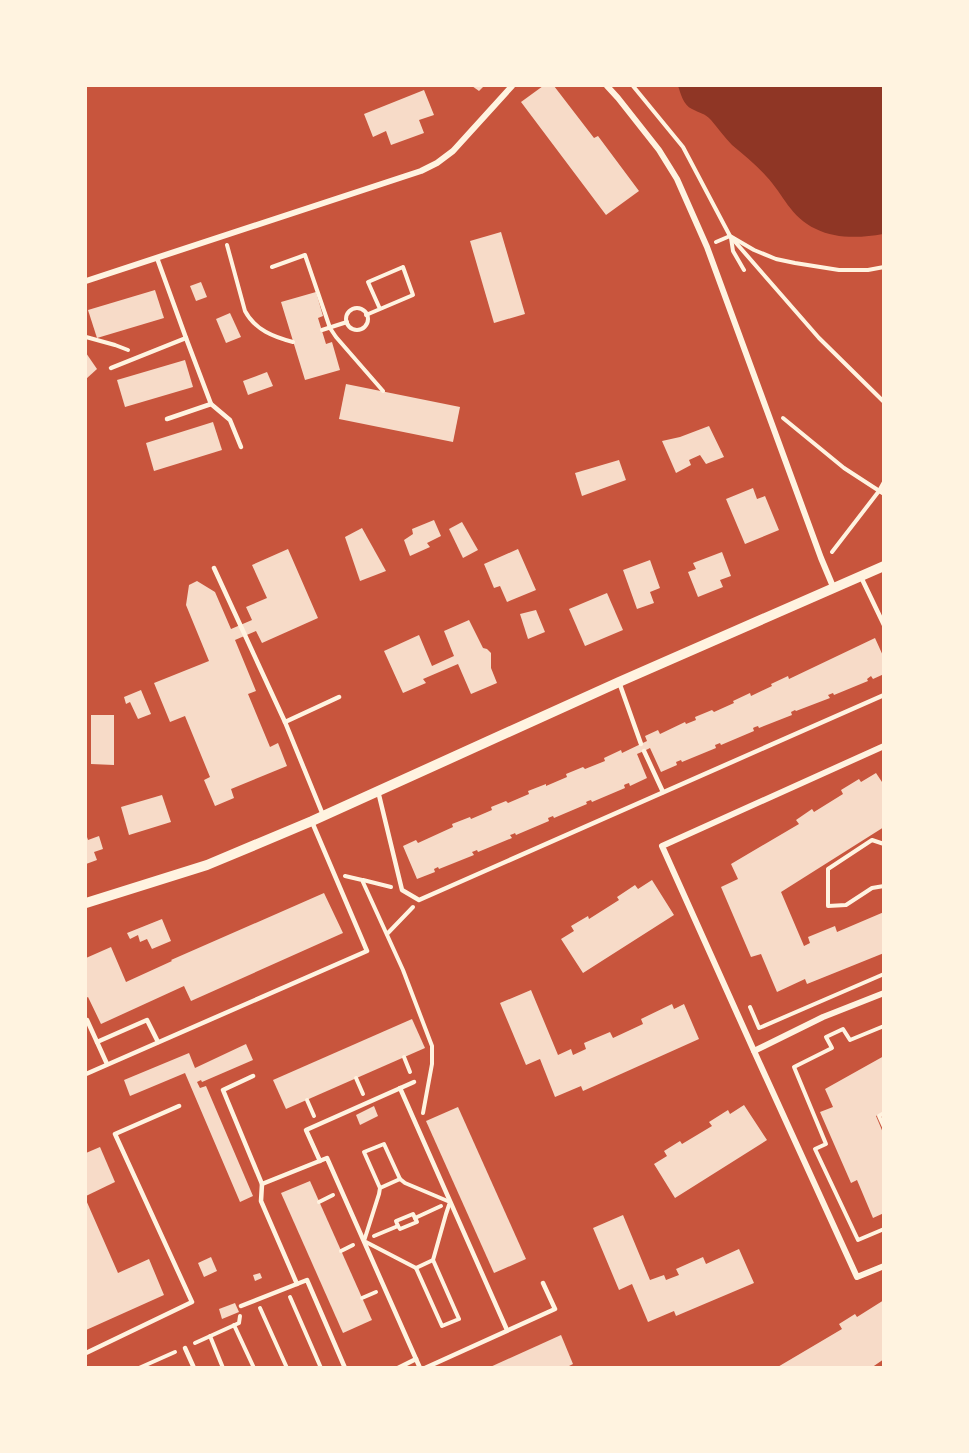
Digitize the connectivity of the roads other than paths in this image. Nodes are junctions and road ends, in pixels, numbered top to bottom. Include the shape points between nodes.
1 (512, 86) edge
2 (607, 86) edge
3 (157, 258) junction
4 (86, 281) edge
5 (186, 338) junction
6 (111, 368) dead end
7 (211, 404) junction
8 (167, 419) dead end
9 (241, 447) dead end
10 (884, 566) edge
11 (214, 568) dead end
12 (861, 577) junction
13 (834, 589) junction
14 (884, 625) edge
15 (619, 682) junction
16 (884, 695) edge
17 (339, 697) dead end
18 (285, 722) junction
19 (641, 744) dead end
20 (884, 746) edge
21 (644, 751) dead end
22 (378, 791) junction
23 (663, 792) junction
24 (323, 815) junction
25 (312, 820) junction
26 (86, 903) edge
27 (884, 993) edge
28 (87, 1020) edge
29 (97, 1042) junction
30 (158, 1042) junction
31 (754, 1051) junction
32 (107, 1064) junction
33 (86, 1074) edge
34 (253, 1076) dead end
35 (414, 1082) road end
36 (400, 1088) junction
37 (179, 1106) dead end
38 (320, 1161) junction
39 (262, 1184) junction
40 (884, 1266) edge
41 (543, 1283) dead end
42 (297, 1284) junction
43 (241, 1306) dead end
44 (507, 1330) junction
45 (185, 1348) dead end
46 (86, 1353) edge
47 (416, 1359) junction
48 (194, 1368) edge
49 (345, 1368) edge
50 (398, 1368) edge
51 (420, 1368) edge
52 (425, 1368) edge

1 - 3 street via 453,151 421,171
2 - 13 street via 659,150 677,179 707,247
3 - 4 street
3 - 5 lane
5 - 6 lane
5 - 7 lane
7 - 8 lane
7 - 9 lane via 230,420
10 - 12 street
11 - 18 lane
12 - 13 street
12 - 14 lane
13 - 15 street
15 - 19 lane
15 - 22 street
16 - 23 lane
17 - 18 lane
18 - 24 lane
20 - 31 street via 662,846
21 - 23 lane
22 - 23 lane via 402,890 419,900
22 - 24 street
24 - 25 street
25 - 26 street via 207,865
25 - 30 lane via 367,951
27 - 31 street
28 - 29 lane
29 - 30 lane via 147,1020
29 - 32 lane
30 - 32 lane
31 - 40 street via 857,1277
32 - 33 lane
34 - 39 lane via 223,1090
35 - 36 lane
36 - 38 lane via 306,1130
36 - 44 lane
37 - 46 lane via 115,1134 192,1302
38 - 39 lane
38 - 47 lane via 327,1158
39 - 42 lane via 261,1201
41 - 44 lane via 555,1309
42 - 43 lane
42 - 49 lane via 307,1280
44 - 52 lane
45 - 48 lane
47 - 50 lane
47 - 51 lane

